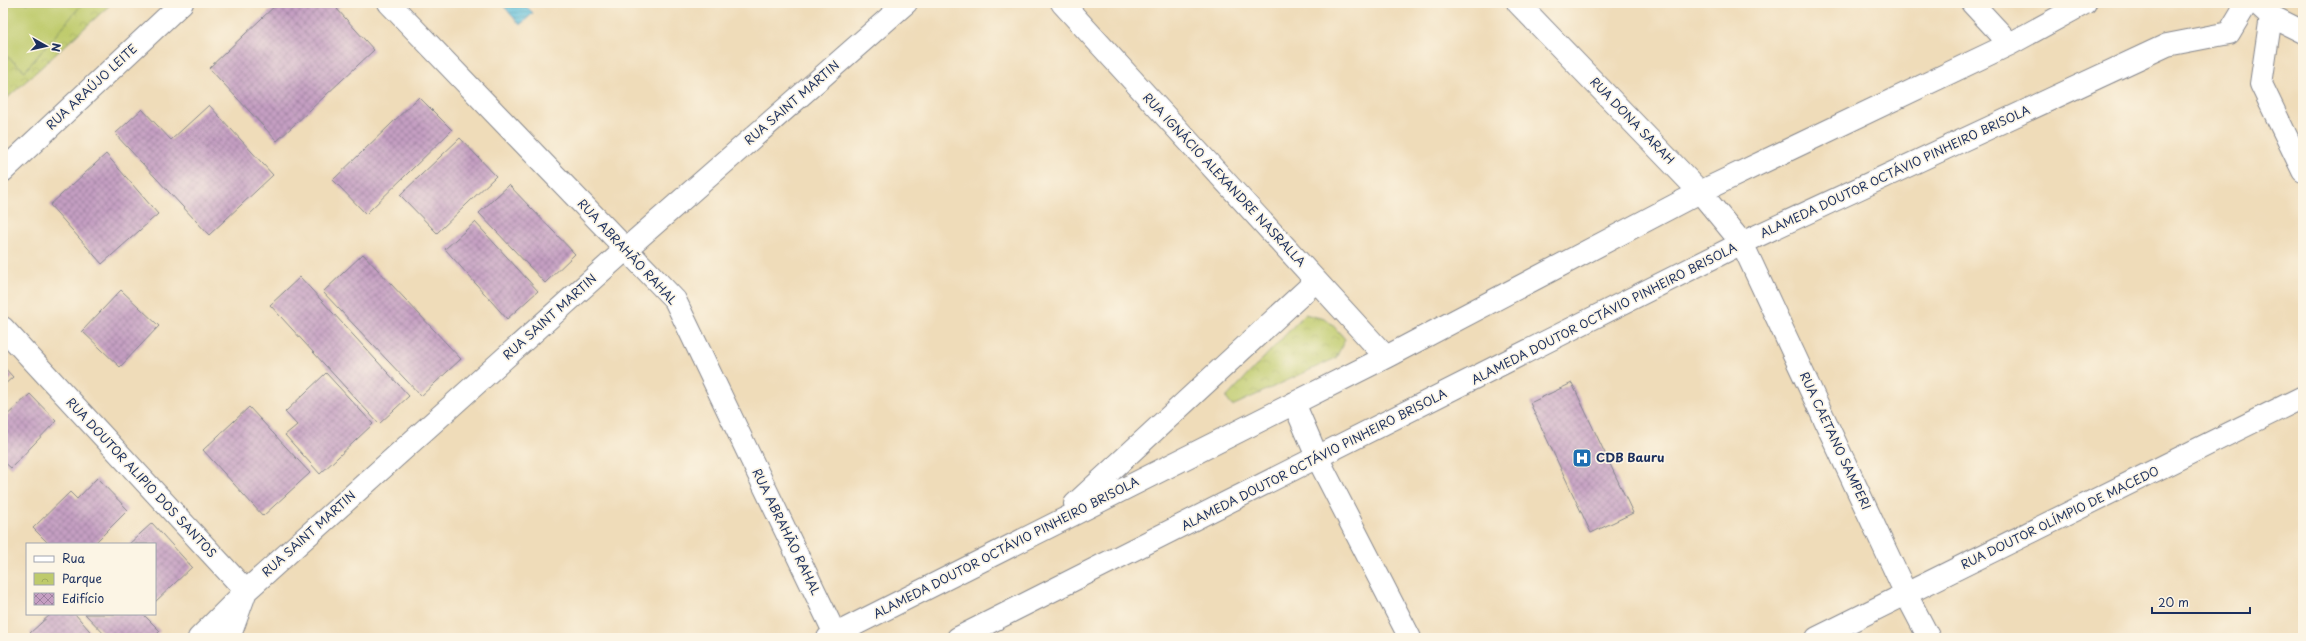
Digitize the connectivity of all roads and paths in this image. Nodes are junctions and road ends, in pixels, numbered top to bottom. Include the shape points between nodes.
1 (182, 3) edge
2 (388, 3) edge
3 (906, 3) edge
4 (1062, 3) edge
5 (1518, 3) edge
6 (1972, 3) edge
7 (2085, 3) edge
8 (2247, 3) edge
9 (2264, 10) edge
10 (2303, 32) edge
11 (2010, 44) junction
12 (3, 171) edge
13 (2303, 171) edge
14 (1700, 192) junction
15 (1742, 243) junction
16 (626, 249) junction
17 (1316, 281) junction
18 (3, 328) edge
19 (1386, 357) junction
20 (2303, 397) edge
21 (1294, 403) junction
22 (1318, 458) junction
23 (1056, 522) junction
24 (246, 591) junction
25 (1906, 594) junction
26 (833, 637) edge
27 (199, 638) edge
28 (229, 638) edge
29 (958, 638) edge
30 (1410, 638) edge
31 (1817, 638) edge
32 (1929, 638) edge

1 - 12 street, RUA ARAÚJO LEITE
2 - 16 street, RUA ABRAHÃO RAHAL
3 - 16 street, RUA SAINT MARTIN
4 - 17 street, RUA IGNÁCIO ALEXANDRE NASRALLA
5 - 14 street, RUA DONA SARAH
6 - 11 street
7 - 11 street, ALAMEDA DOUTOR OCTÁVIO PINHEIRO BRISOLA
8 - 15 street, ALAMEDA DOUTOR OCTÁVIO PINHEIRO BRISOLA via 2229,33 2167,45
9 - 10 street
9 - 13 street via 2261,84
11 - 14 street, ALAMEDA DOUTOR OCTÁVIO PINHEIRO BRISOLA
14 - 15 street, RUA DONA SARAH
14 - 19 street, ALAMEDA DOUTOR OCTÁVIO PINHEIRO BRISOLA
15 - 22 street, ALAMEDA DOUTOR OCTÁVIO PINHEIRO BRISOLA
15 - 25 street, RUA CAETANO SAMPERI
16 - 24 street, RUA SAINT MARTIN
16 - 26 street, RUA ABRAHÃO RAHAL via 675,300
17 - 19 street, RUA IGNÁCIO ALEXANDRE NASRALLA
17 - 23 street
18 - 24 street, RUA DOUTOR ALIPIO DOS SANTOS
19 - 21 street, ALAMEDA DOUTOR OCTÁVIO PINHEIRO BRISOLA
20 - 25 street, RUA DOUTOR OLÍMPIO DE MACEDO
21 - 22 street
21 - 23 street, ALAMEDA DOUTOR OCTÁVIO PINHEIRO BRISOLA
22 - 29 street, ALAMEDA DOUTOR OCTÁVIO PINHEIRO BRISOLA
22 - 30 street
23 - 26 street, ALAMEDA DOUTOR OCTÁVIO PINHEIRO BRISOLA
24 - 27 street, RUA SAINT MARTIN
24 - 28 street
25 - 31 street, RUA DOUTOR OLÍMPIO DE MACEDO
25 - 32 street, RUA CAETANO SAMPERI

